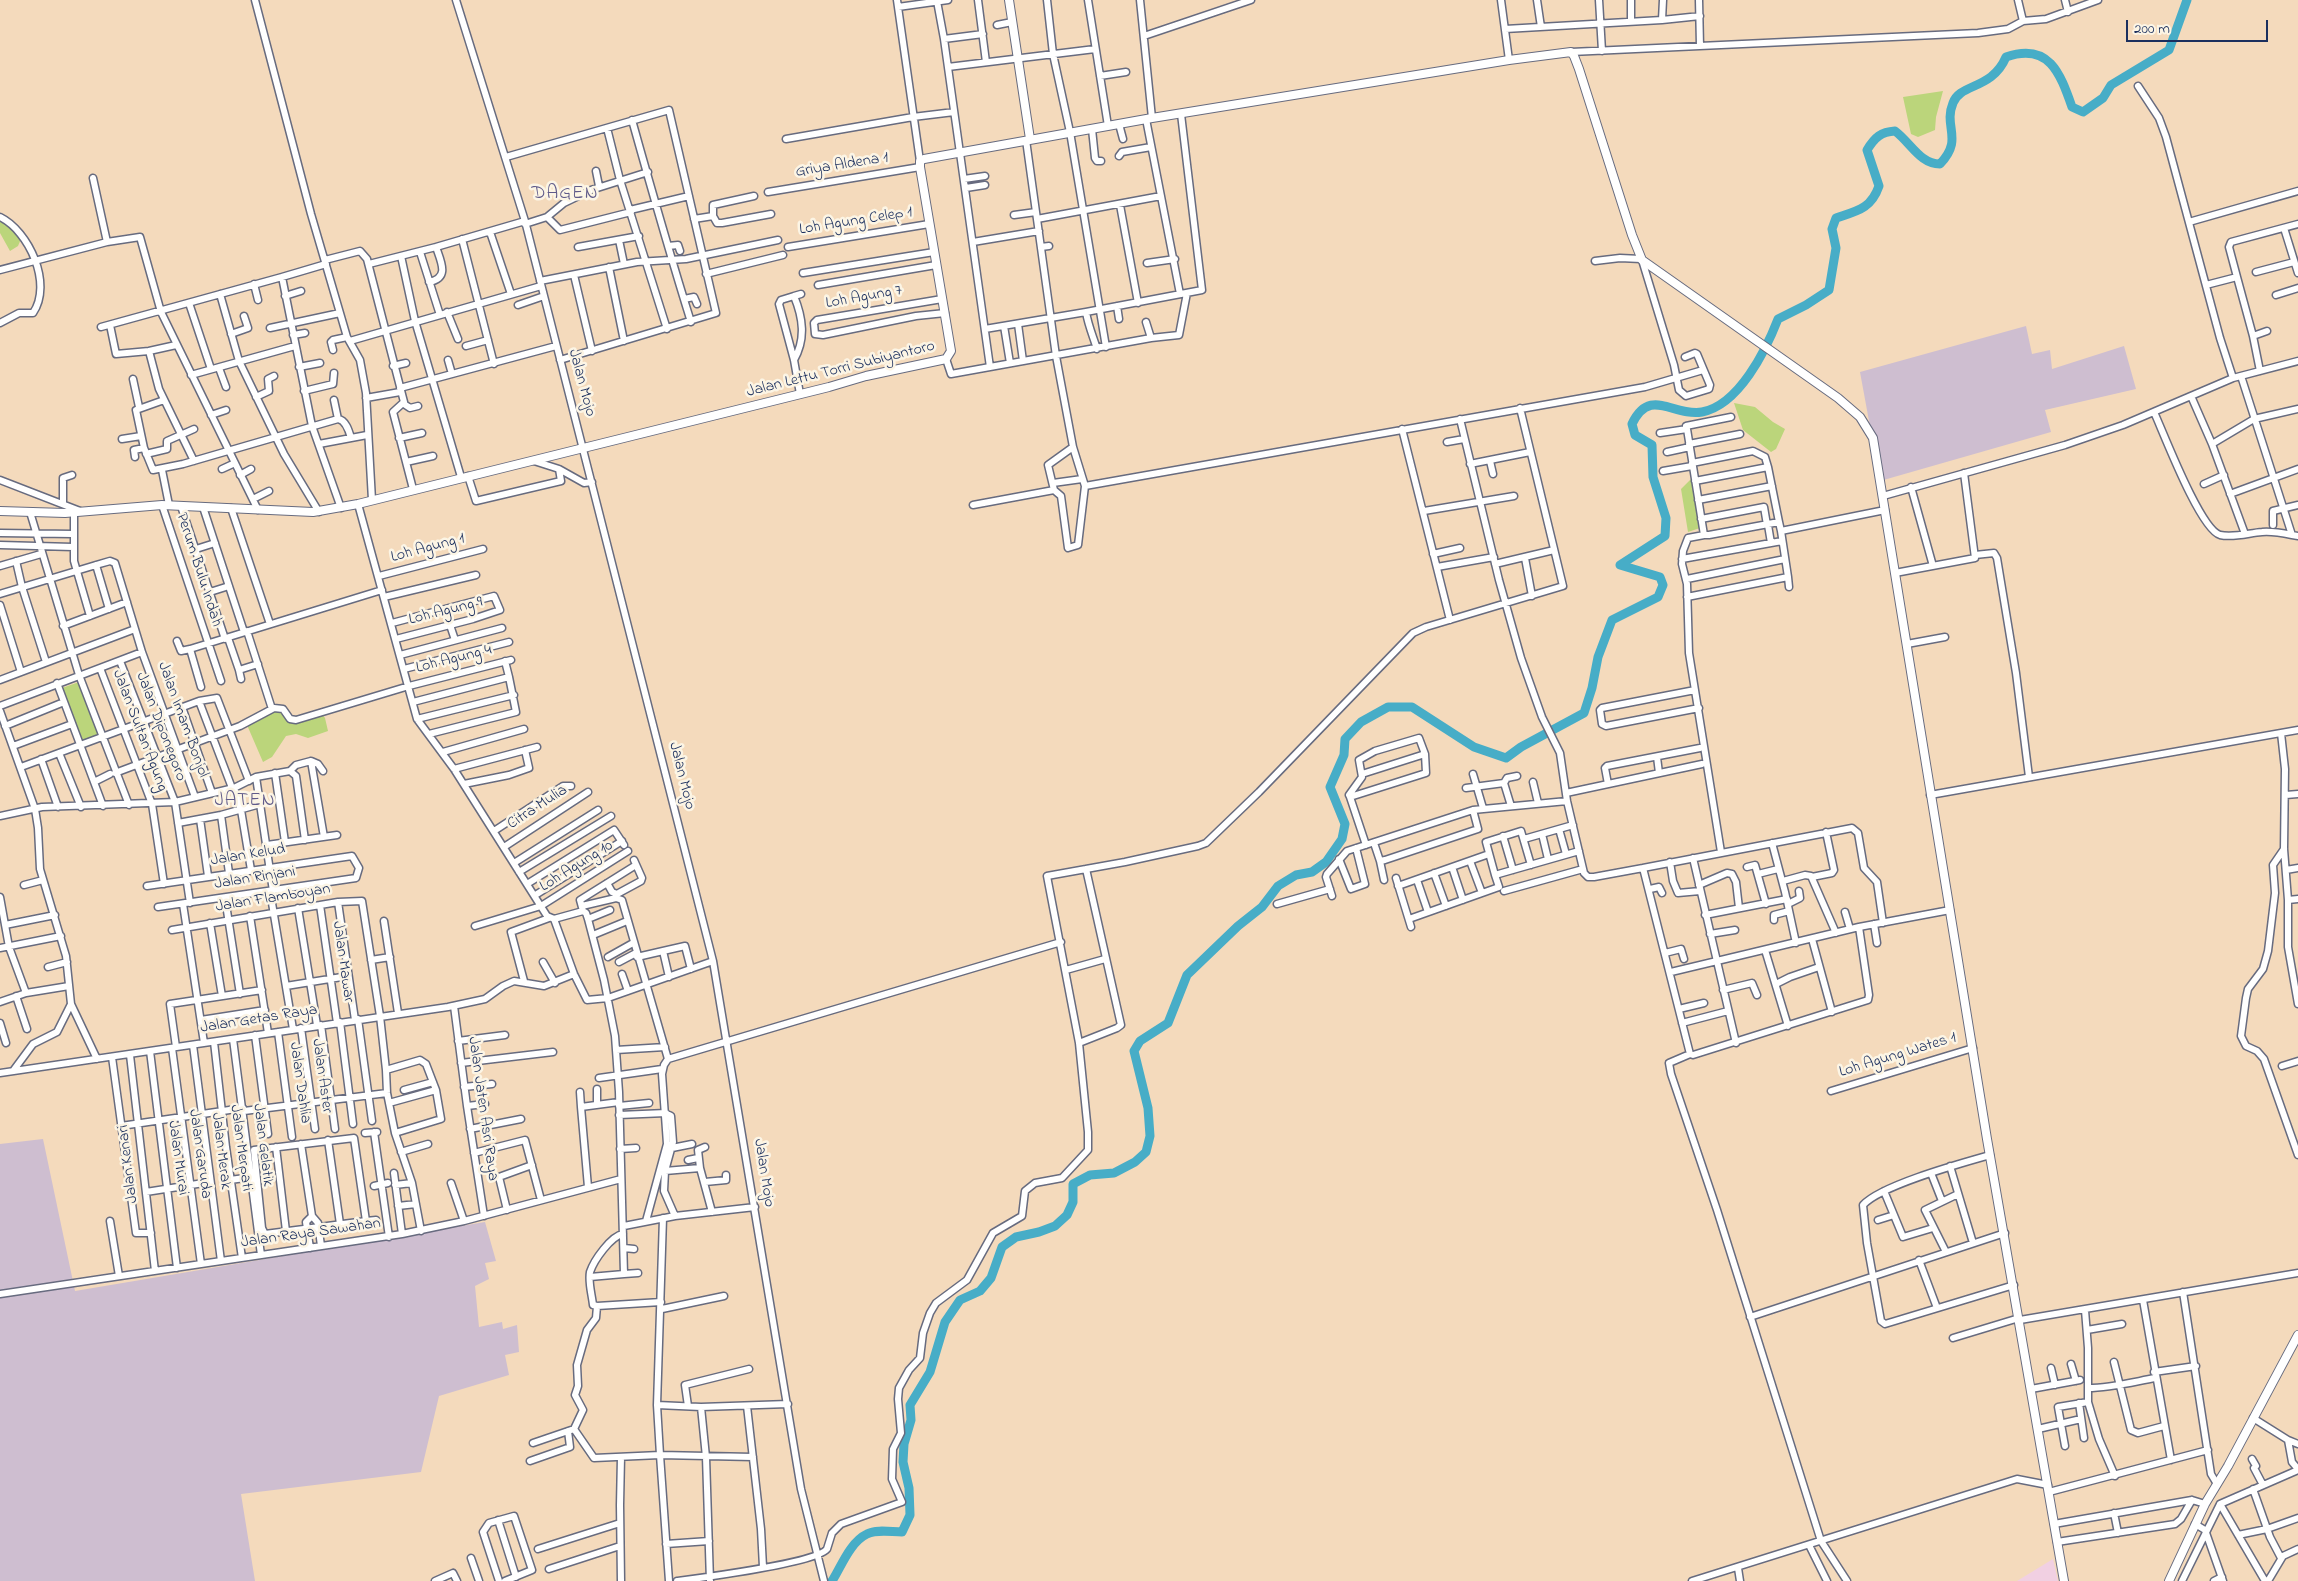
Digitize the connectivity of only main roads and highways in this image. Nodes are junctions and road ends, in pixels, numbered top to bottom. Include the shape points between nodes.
1 (1009, 0) edge
2 (1028, 140) junction
3 (0, 511) edge
4 (2298, 1335) edge
5 (2064, 1581) edge
6 (2168, 1581) edge

1 - 2 main road
2 - 3 main road, Jalan Lettu Torri Subiyantoro via 926,158 920,164 951,351 946,358 319,512 165,505 77,512
2 - 5 main road via 1571,52 1580,69 1641,260 1847,405 1866,424 1874,443 1990,1155
4 - 6 main road via 2257,1420 2205,1504 2201,1527

